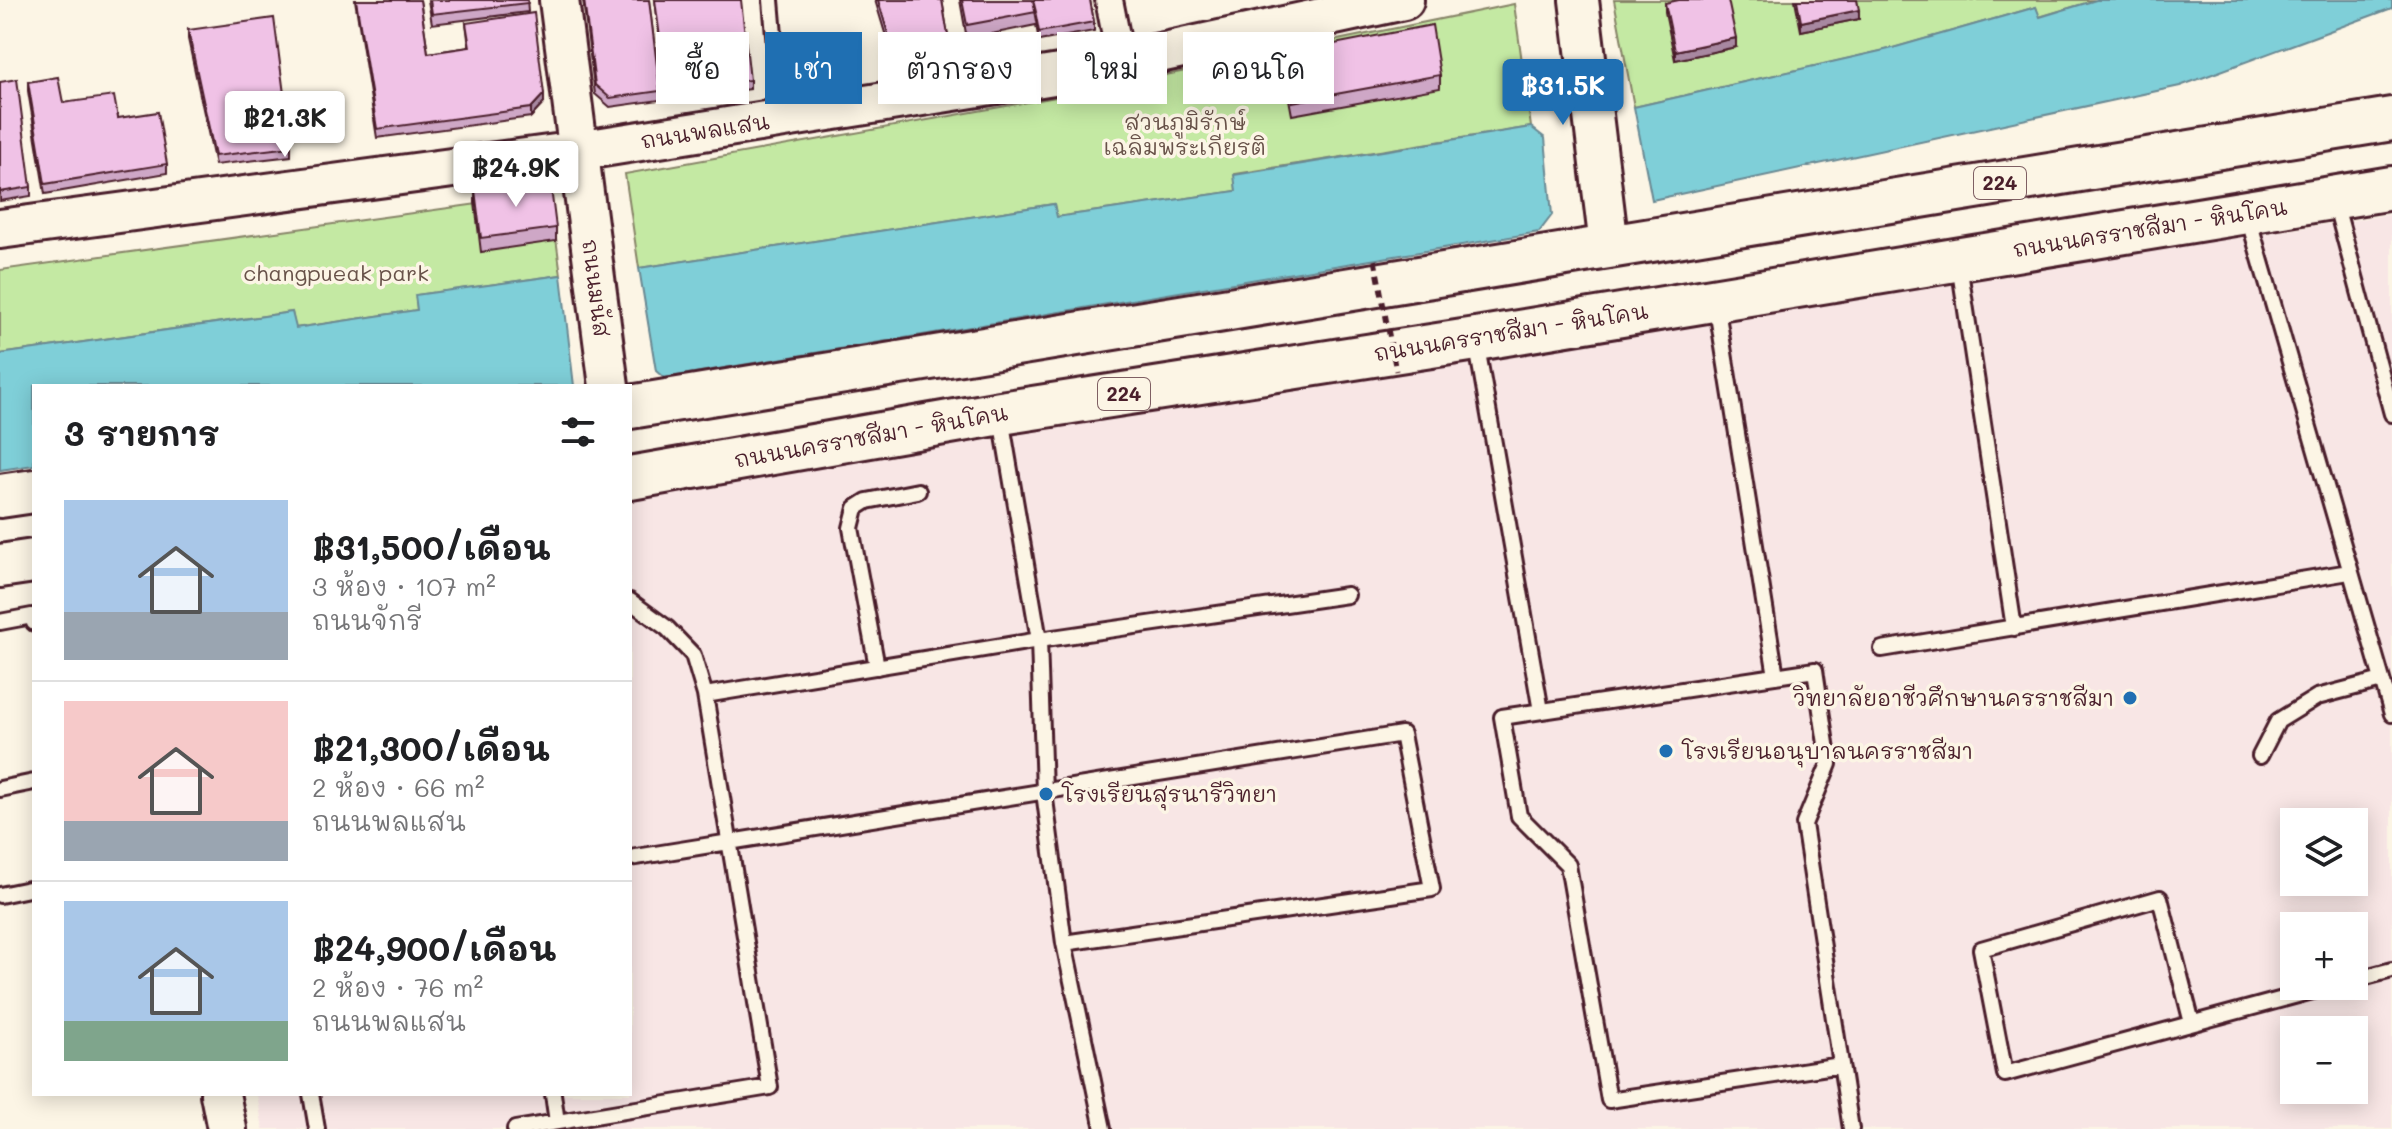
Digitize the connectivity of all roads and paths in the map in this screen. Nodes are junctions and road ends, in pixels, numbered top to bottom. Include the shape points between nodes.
1 (559, 0) edge
2 (771, 0) edge
3 (1109, 0) edge
4 (1404, 0) edge
5 (1579, 0) edge
6 (1115, 32) edge
7 (1167, 51) edge
8 (1057, 74) edge
9 (782, 119) junction
10 (2392, 119) edge
11 (578, 151) junction
12 (2392, 188) edge
13 (2334, 197) junction
14 (2247, 213) junction
15 (0, 229) edge
16 (1609, 246) junction
17 (1958, 259) junction
18 (1375, 260) dead end
19 (1715, 299) junction
20 (1618, 315) junction
21 (1476, 339) junction
22 (1396, 371) dead end
23 (609, 384) edge
24 (632, 407) edge
25 (1001, 413) junction
26 (2392, 414) edge
27 (632, 478) edge
28 (32, 491) edge
29 (918, 491) dead end
30 (0, 496) edge
31 (32, 561) edge
32 (0, 566) edge
33 (2349, 572) junction
34 (1347, 595) dead end
35 (632, 602) edge
36 (32, 616) edge
37 (0, 622) edge
38 (2014, 628) junction
39 (1039, 640) junction
40 (1882, 649) dead end
41 (877, 667) junction
42 (1776, 676) junction
43 (2382, 680) junction
44 (705, 695) junction
45 (1541, 711) junction
46 (2392, 714) edge
47 (2260, 756) dead end
48 (32, 782) edge
49 (0, 789) edge
50 (1044, 792) junction
51 (731, 841) junction
52 (632, 858) edge
53 (32, 888) edge
54 (0, 895) edge
55 (1064, 943) junction
56 (2392, 970) edge
57 (2368, 976) edge
58 (2280, 1000) edge
59 (2192, 1023) junction
60 (1841, 1065) junction
61 (220, 1096) edge
62 (311, 1096) edge
63 (553, 1096) edge
64 (557, 1122) junction
65 (227, 1129) edge
66 (317, 1129) edge
67 (515, 1129) edge
68 (1103, 1129) edge
69 (1851, 1129) edge

1 - 11 street, ถนนมนัส
2 - 9 lane
3 - 6 street
4 - 7 street, ถนนพลแสน
5 - 16 street
8 - 9 street, ถนนพลแสน
9 - 11 street, ถนนพลแสน
10 - 16 main road, 224
11 - 15 street, ถนนพลแสน
11 - 23 street, ถนนมนัส
12 - 13 main road, ถนนนครราชสีมา - หินโคน / 224
13 - 14 main road, ถนนนครราชสีมา - หินโคน / 224
13 - 26 lane
14 - 17 main road, ถนนนครราชสีมา - หินโคน / 224
14 - 33 lane
16 - 20 main road
16 - 24 main road, 224
17 - 19 main road, ถนนนครราชสีมา - หินโคน / 224
17 - 38 lane
18 - 22 path, bridge
19 - 20 main road, ถนนนครราชสีมา - หินโคน / 224
19 - 42 lane
20 - 21 main road, ถนนนครราชสีมา - หินโคน / 224
21 - 25 main road, ถนนนครราชสีมา - หินโคน / 224
21 - 45 lane
25 - 27 main road, ถนนนครราชสีมา - หินโคน / 224
25 - 39 lane
28 - 30 main road
29 - 41 lane via 867,501 856,508 851,528
31 - 32 main road
33 - 38 lane
33 - 43 lane
34 - 39 lane
35 - 44 lane via 693,655
36 - 37 lane
38 - 40 lane
39 - 41 lane
39 - 50 lane
41 - 44 lane
42 - 45 lane
42 - 60 lane via 1815,670 1829,764 1804,824
43 - 46 lane
43 - 47 lane via 2317,697 2278,721
44 - 51 lane
45 - 60 lane via 1502,717 1519,816 1568,865 1609,1100
48 - 49 lane
50 - 51 lane
50 - 55 lane
50 - 55 lane via 1402,734 1432,889
51 - 52 lane
51 - 64 lane via 770,1087
53 - 54 lane
55 - 68 lane
56 - 57 lane
58 - 59 lane
59 - 59 lane via 2005,1074 1981,949 2160,898
60 - 69 lane
61 - 65 street
62 - 66 lane
63 - 64 lane
64 - 67 lane

